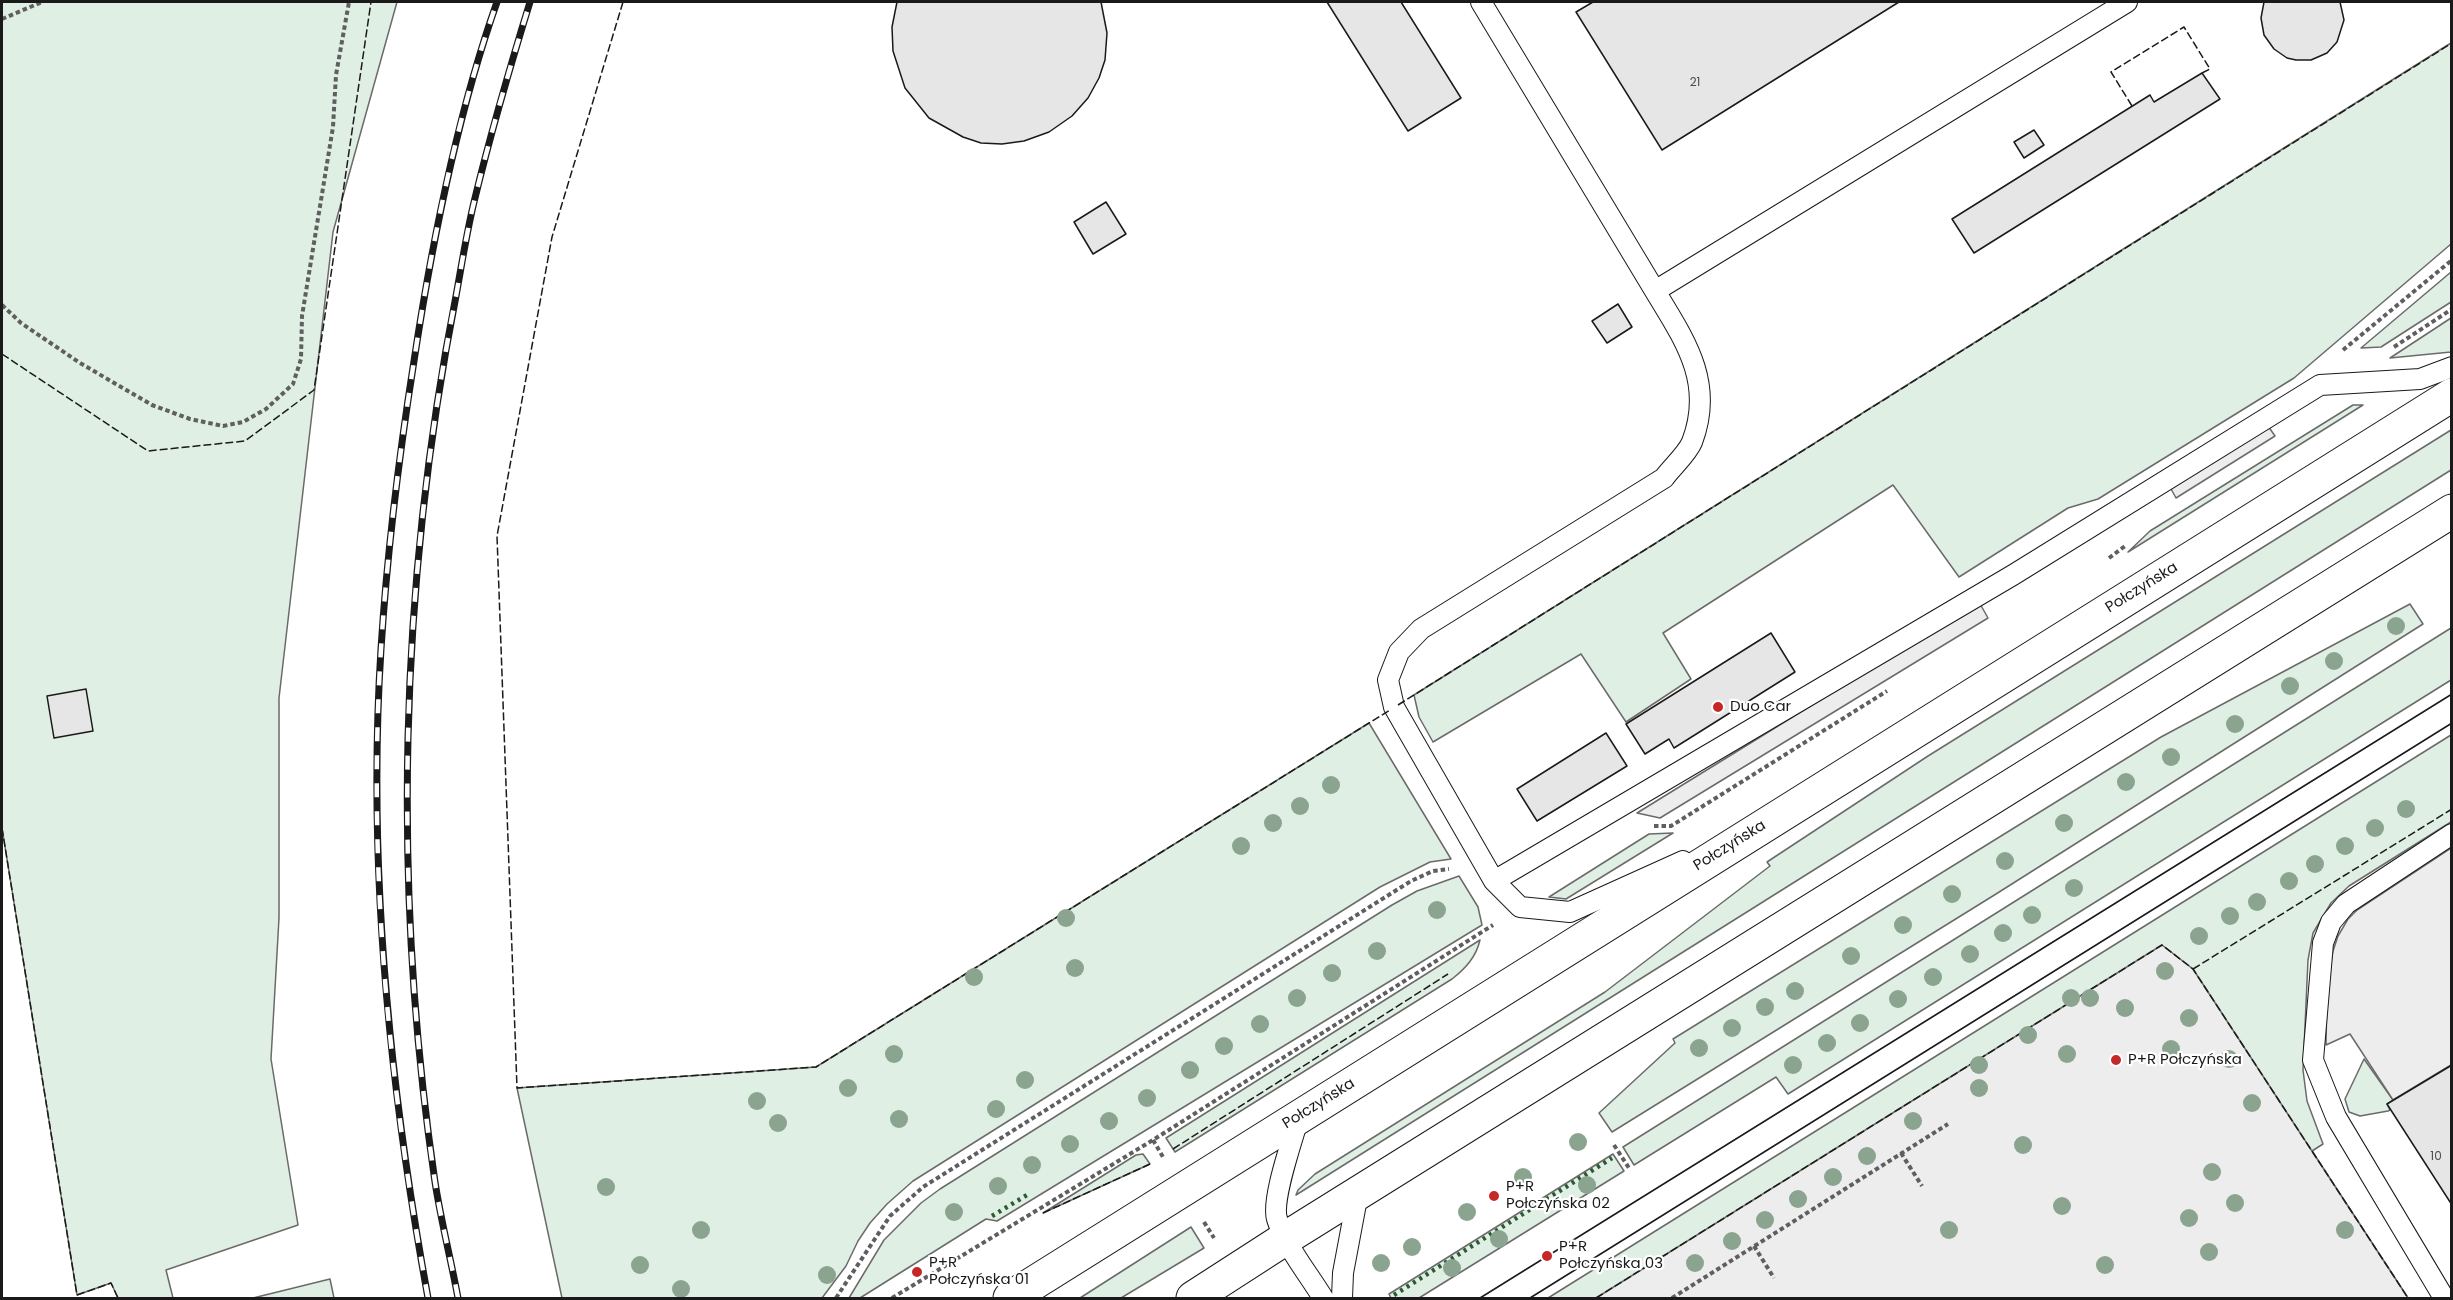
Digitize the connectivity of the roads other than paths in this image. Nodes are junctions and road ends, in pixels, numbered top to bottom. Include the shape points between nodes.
1 (1481, 2) edge
2 (2127, 2) edge
3 (1654, 291) junction
4 (2451, 367) edge
5 (2451, 395) edge
6 (2451, 511) edge
7 (1763, 826) junction
8 (2451, 834) edge
9 (1494, 881) junction
10 (1299, 1116) junction
11 (1358, 1193) junction
12 (1286, 1238) junction
13 (1010, 1299) edge
14 (1193, 1299) edge
15 (1323, 1299) edge
16 (1342, 1299) edge
17 (2444, 1299) edge

1 - 3 lane
2 - 3 lane
3 - 9 lane via 1688,346 1700,379 1700,409 1692,443 1664,478 1421,629 1400,652 1388,680 1394,707
4 - 9 lane via 2420,379 2320,385 2031,563
5 - 7 main road, Połczyńska
6 - 11 main road
7 - 9 lane via 1570,912 1520,907
7 - 10 main road, Połczyńska
8 - 17 lane via 2346,904 2331,922 2323,943 2313,1060 2336,1117
10 - 12 lane via 1276,1203 1277,1218
10 - 13 main road, Połczyńska
11 - 12 main road
11 - 16 lane
12 - 14 main road
12 - 15 lane

